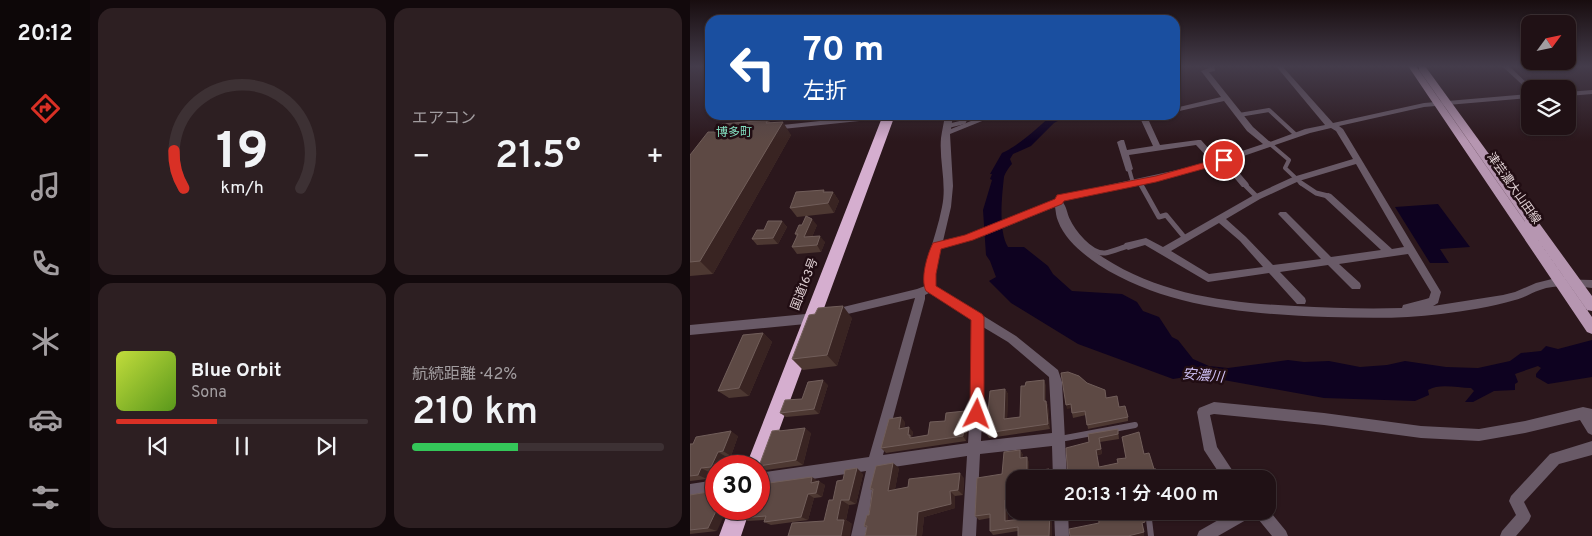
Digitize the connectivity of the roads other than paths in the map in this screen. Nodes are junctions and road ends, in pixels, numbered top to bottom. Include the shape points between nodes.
1 (1220, 91) edge
2 (1301, 91) edge
3 (1432, 91) edge
4 (1435, 91) edge
5 (1592, 92) edge
6 (1576, 93) edge
7 (1521, 97) edge
8 (1226, 98) junction
9 (1441, 102) junction
10 (1180, 109) edge
11 (1240, 115) junction
12 (852, 120) edge
13 (887, 120) edge
14 (948, 120) edge
15 (965, 120) edge
16 (977, 120) edge
17 (1145, 120) edge
18 (1331, 126) junction
19 (947, 129) junction
20 (761, 130) edge
21 (1295, 134) junction
22 (1121, 142) dead end
23 (1269, 144) junction
24 (1158, 149) junction
25 (1125, 153) junction
26 (1357, 161) junction
27 (1221, 162) junction
28 (1129, 169) joint
29 (1296, 179) junction
30 (1136, 182) junction
31 (1245, 185) joint
32 (1328, 196) joint
33 (1257, 197) junction
34 (1058, 202) junction
35 (1282, 214) dead end
36 (1219, 218) junction
37 (1185, 238) junction
38 (936, 246) junction
39 (1128, 246) joint
40 (1410, 250) junction
41 (1163, 251) junction
42 (1390, 253) junction
43 (1332, 262) junction
44 (1272, 270) junction
45 (1561, 283) junction
46 (1575, 283) junction
47 (1592, 284) edge
48 (1356, 286) dead end
49 (925, 291) junction
50 (1301, 301) dead end
51 (1592, 306) edge
52 (1400, 312) junction
53 (978, 317) junction
54 (810, 320) junction
55 (1592, 328) edge
56 (690, 330) edge
57 (1587, 414) edge
58 (1135, 424) dead end
59 (1592, 428) edge
60 (1059, 439) junction
61 (975, 448) junction
62 (1592, 448) edge
63 (760, 455) edge
64 (874, 463) junction
65 (1060, 470) edge
66 (1225, 470) edge
67 (770, 478) edge
68 (705, 489) edge
69 (690, 491) edge
70 (736, 520) edge
71 (1062, 520) edge
72 (1149, 520) edge
73 (1232, 520) edge
74 (1268, 520) edge
75 (730, 536) edge
76 (858, 536) edge
77 (969, 536) edge
78 (1062, 536) edge
79 (1151, 536) edge
80 (1204, 536) edge
81 (1281, 536) edge
82 (1507, 536) edge

1 - 8 street
2 - 18 street
3 - 9 main road, 津芸濃大山田線
4 - 9 main road, 津芸濃大山田線
5 - 6 street
7 - 9 street
8 - 10 street
8 - 11 street
9 - 18 street
9 - 45 main road, 津芸濃大山田線
9 - 46 main road, 津芸濃大山田線
11 - 21 lane via 1269,110
11 - 23 street via 1252,131
12 - 20 street
13 - 54 highway, 国道163号
14 - 19 street
15 - 19 lane
16 - 19 street
17 - 24 street
18 - 21 street
18 - 26 street via 1339,129
19 - 38 street via 949,186
21 - 23 street
22 - 25 street
23 - 27 street
23 - 29 lane via 1289,160 1285,168
24 - 25 street
24 - 27 street via 1198,142
25 - 28 street
26 - 29 street
26 - 40 street
27 - 30 street
27 - 31 street
28 - 30 lane
29 - 32 lane
29 - 33 street
30 - 34 street via 1061,198
30 - 37 lane via 1159,217 1166,215
31 - 33 lane
32 - 42 street
33 - 36 street
34 - 38 street via 953,244
34 - 39 lane via 1063,204 1066,216 1092,248 1104,253
34 - 52 street via 1063,224 1082,249 1111,267 1181,295 1252,308
35 - 43 street
36 - 37 street
36 - 44 street via 1243,238
37 - 41 street
38 - 49 street
39 - 41 street via 1146,241
40 - 42 street
40 - 52 street via 1436,292 1434,300 1429,303 1410,306
41 - 44 street via 1208,278
42 - 43 street
43 - 44 street
43 - 48 street
44 - 50 street
45 - 46 street
45 - 52 street via 1493,300
45 - 55 main road, 津芸濃大山田線
46 - 47 street
46 - 51 main road, 津芸濃大山田線
49 - 53 street
49 - 54 street
49 - 64 street via 920,299
53 - 60 street via 1012,339 1054,374
53 - 61 street
54 - 56 street
54 - 63 highway, 国道163号
57 - 59 street
57 - 66 street via 1479,435 1422,432 1214,408 1203,412 1211,450
58 - 60 lane
60 - 61 street
60 - 65 street
61 - 64 street
61 - 77 street
62 - 82 street via 1555,459 1516,501 1524,516
64 - 67 street
64 - 76 street
68 - 69 street
70 - 75 highway
71 - 78 street
72 - 79 lane
73 - 80 street
74 - 81 street

